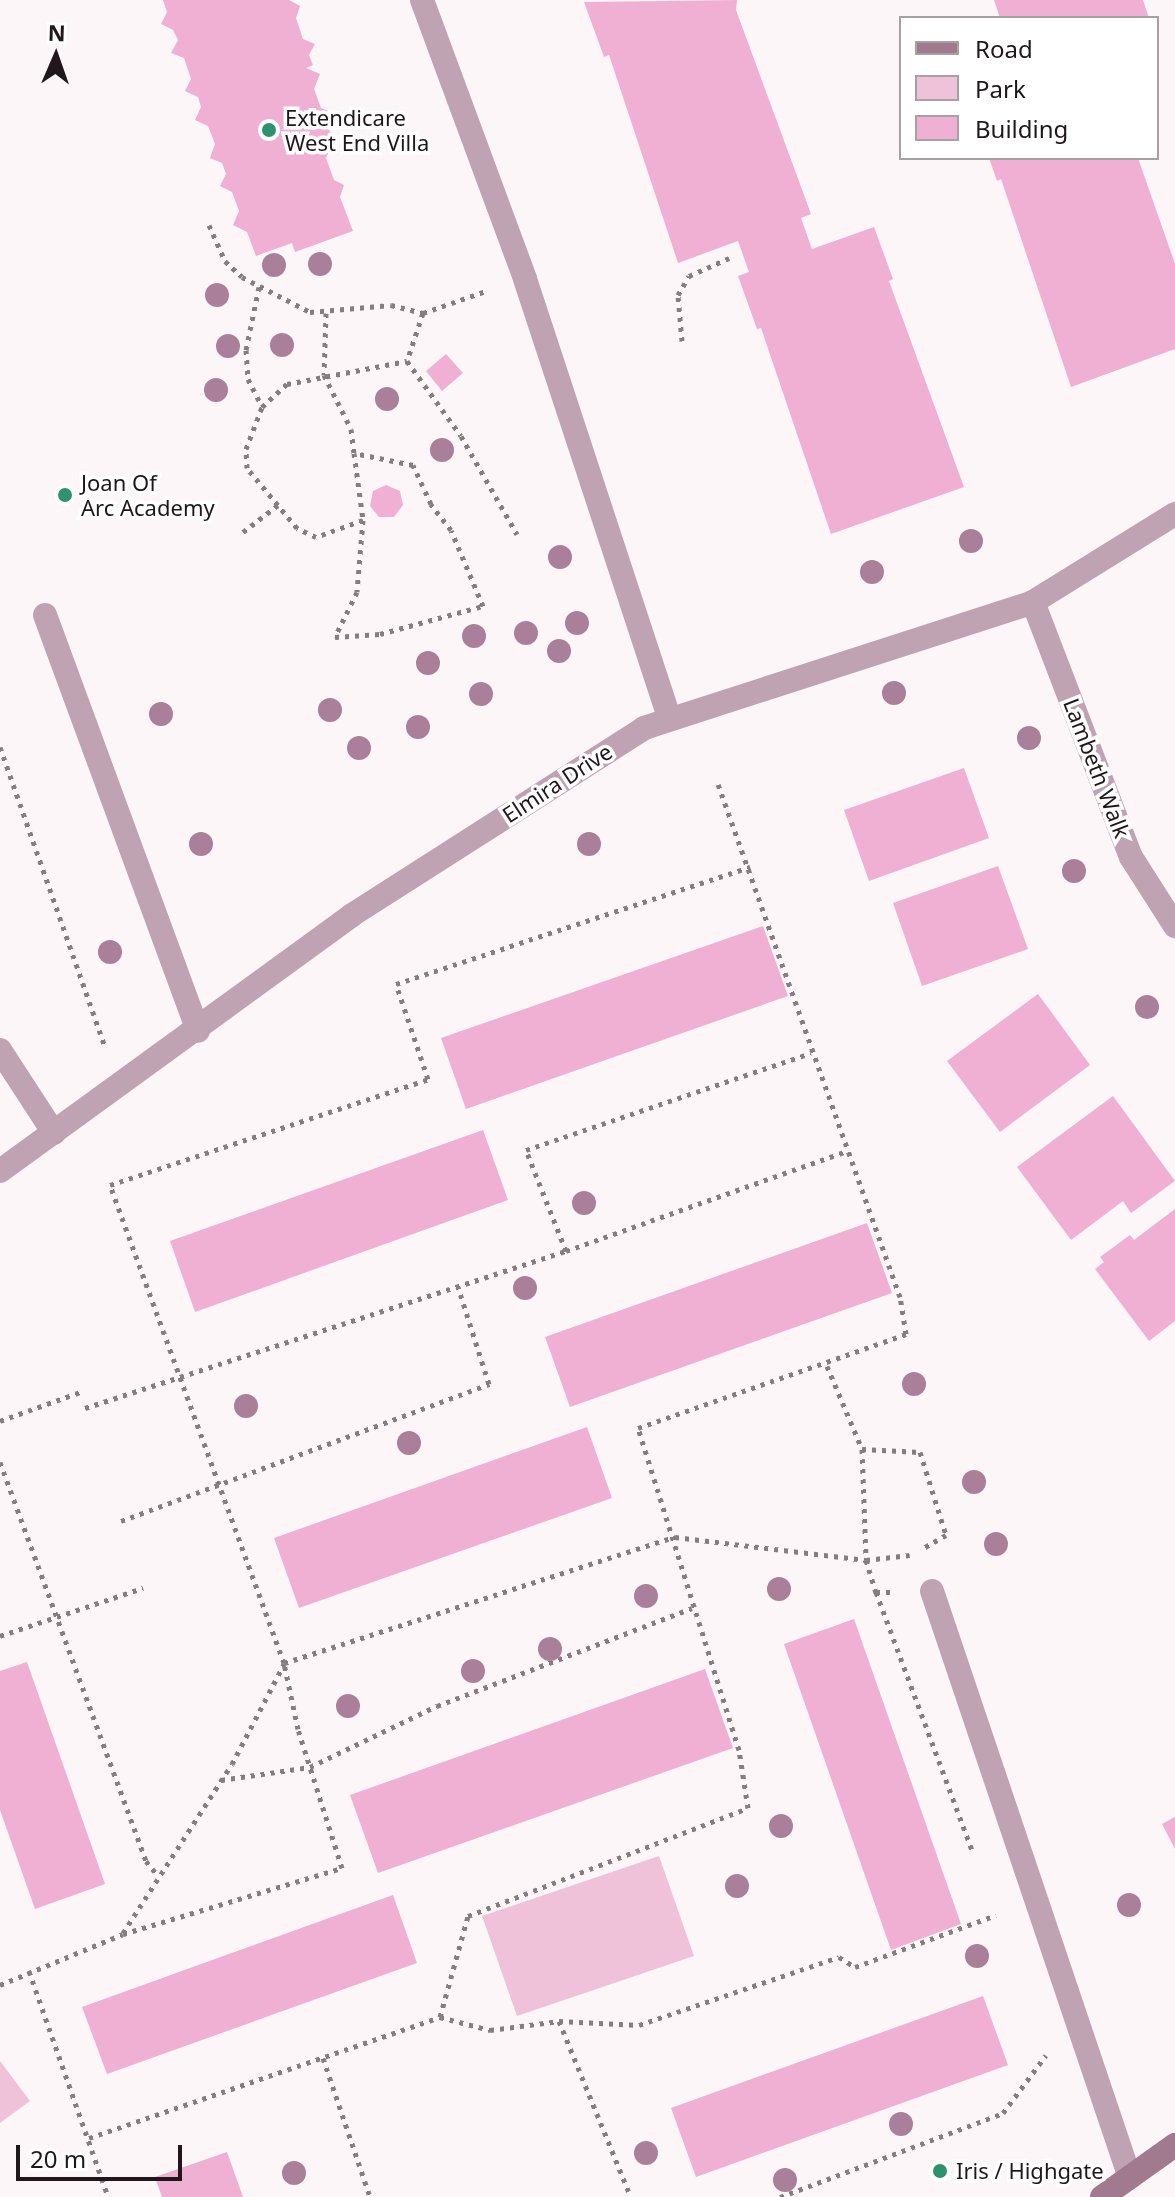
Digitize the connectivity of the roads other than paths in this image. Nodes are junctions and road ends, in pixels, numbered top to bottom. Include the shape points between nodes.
1 (422, 0) edge
2 (1175, 514) edge
3 (1033, 602) junction
4 (45, 615) dead end
5 (669, 718) junction
6 (1175, 926) edge
7 (198, 1031) junction
8 (0, 1050) edge
9 (54, 1133) junction
10 (0, 1171) edge
11 (932, 1591) road end
12 (1175, 2145) edge
13 (1130, 2178) junction
14 (1102, 2197) edge

1 - 5 street via 525,279
2 - 3 street, Elmira Drive
3 - 5 street, Elmira Drive
3 - 6 street, Lambeth Walk via 1131,857
4 - 7 street
5 - 7 street, Elmira Drive via 644,728 352,915
7 - 9 street, Elmira Drive
8 - 9 street
9 - 10 street, Elmira Drive
11 - 13 street
12 - 13 street
13 - 14 street

